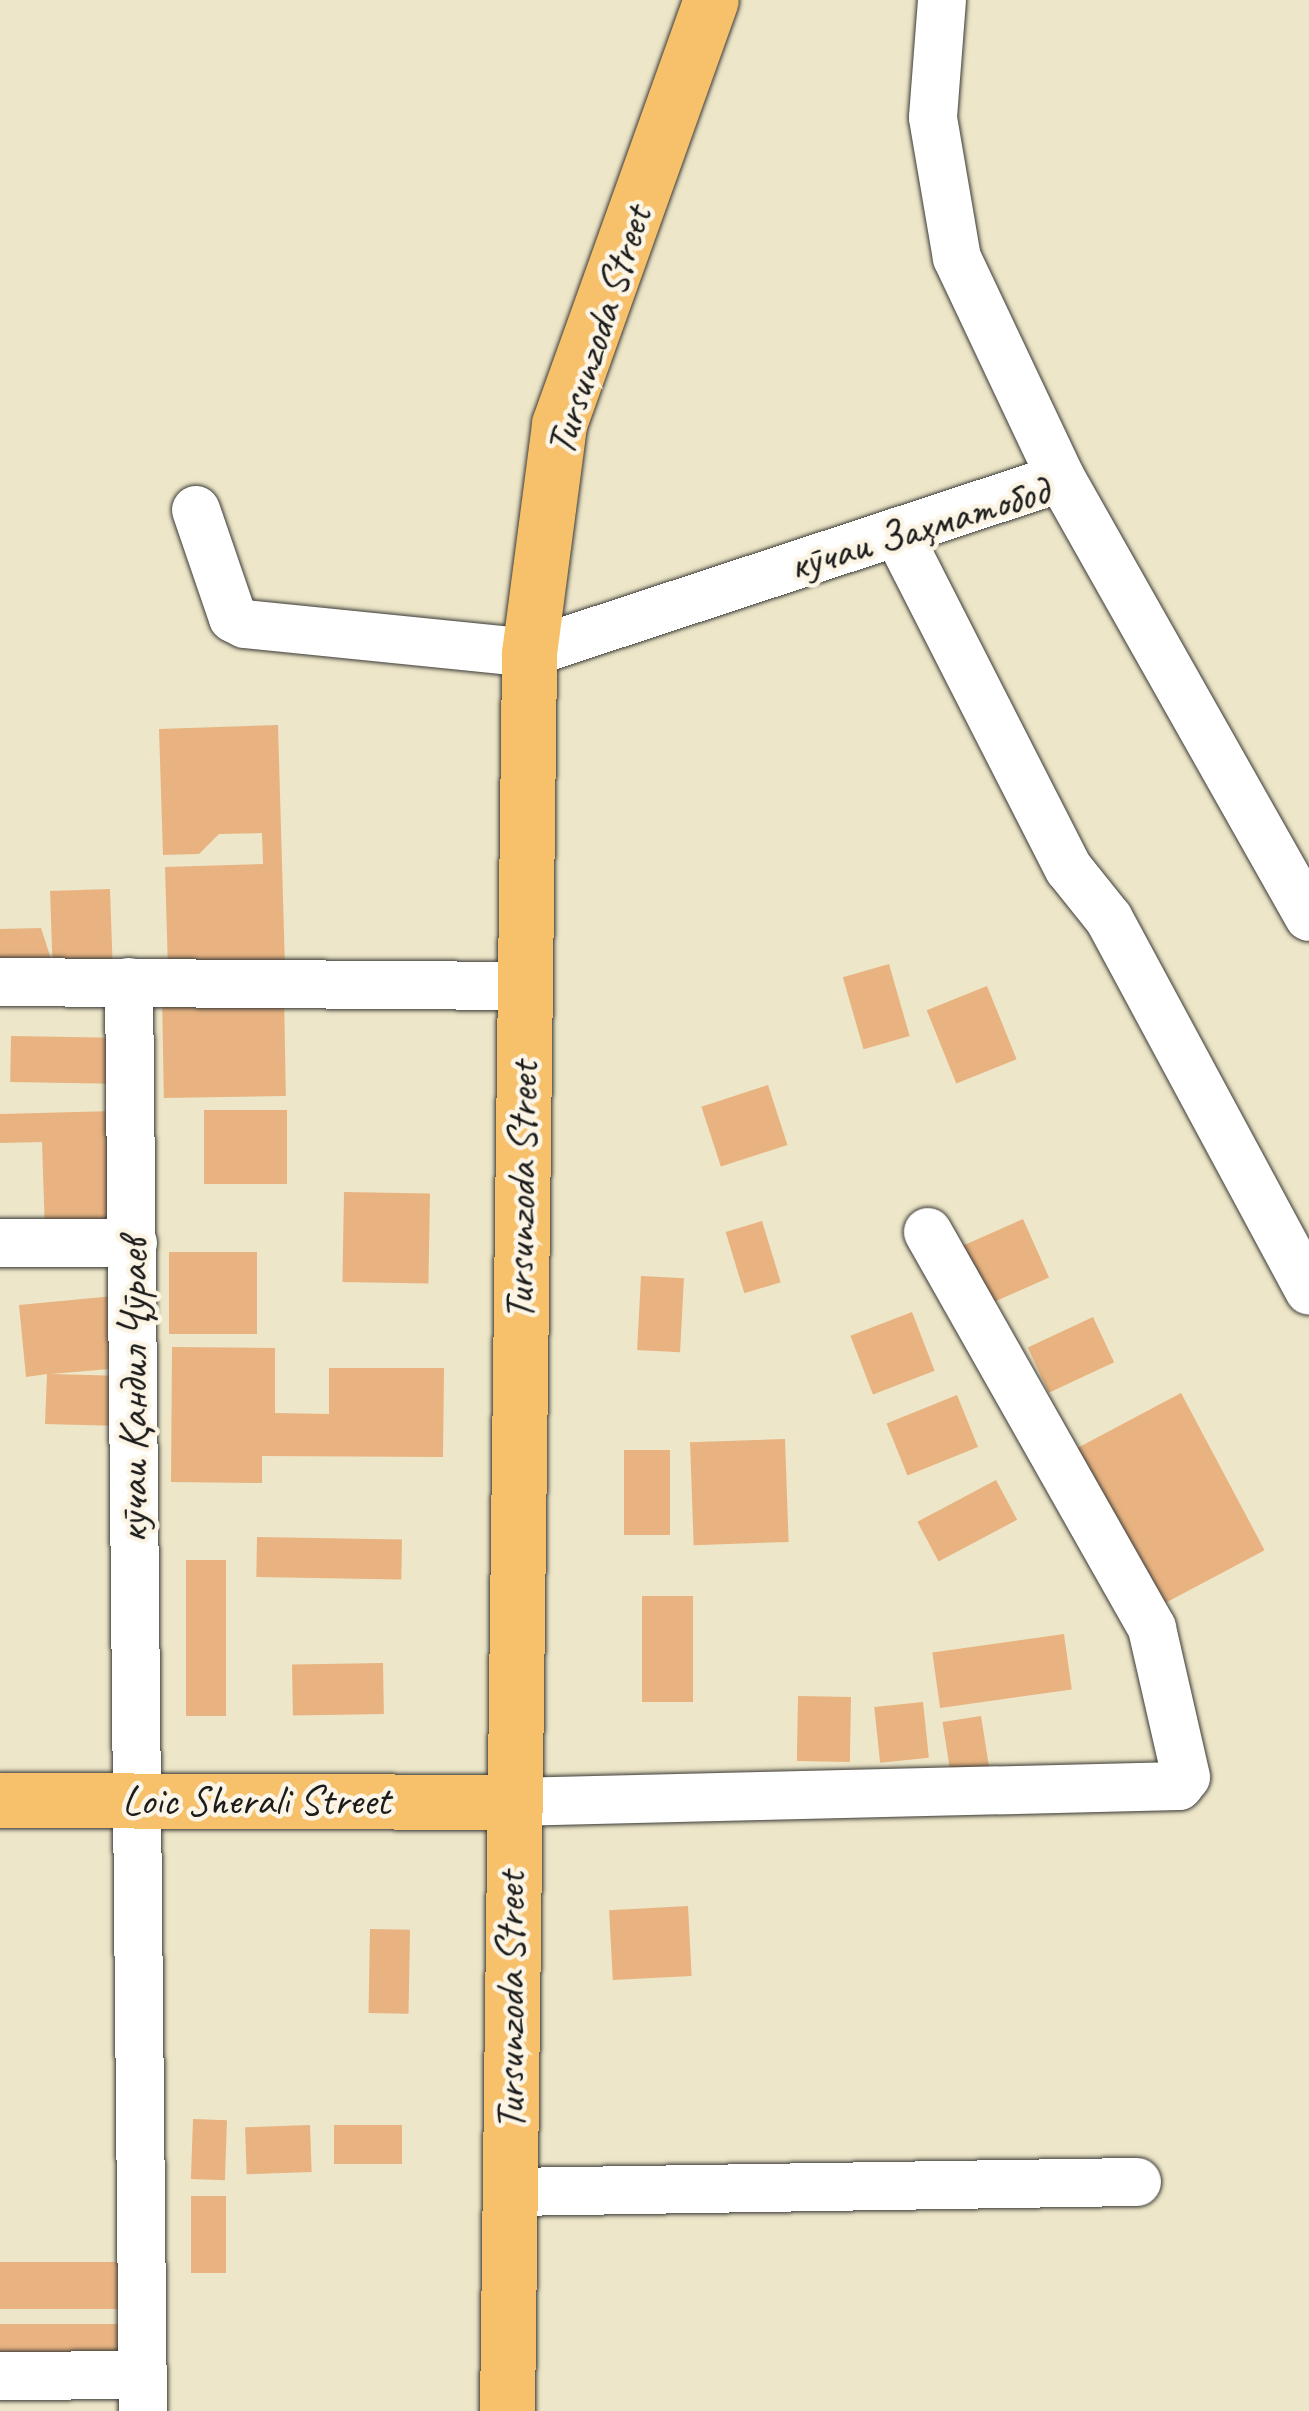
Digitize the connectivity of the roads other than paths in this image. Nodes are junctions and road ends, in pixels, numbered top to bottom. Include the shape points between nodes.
1 (711, 0) edge
2 (942, 0) edge
3 (1061, 478) junction
4 (196, 510) dead end
5 (897, 532) junction
6 (530, 653) junction
7 (1309, 917) edge
8 (0, 982) edge
9 (129, 982) junction
10 (525, 986) junction
11 (928, 1232) dead end
12 (0, 1243) edge
13 (133, 1243) junction
14 (1309, 1291) edge
15 (0, 1800) edge
16 (136, 1800) junction
17 (512, 1802) junction
18 (1137, 2182) dead end
19 (511, 2192) junction
20 (0, 2376) edge
21 (143, 2393) edge
22 (508, 2411) edge

1 - 6 main road, Tursunzoda Street via 560,424
2 - 3 street via 933,118 958,258
3 - 5 street, кӯчаи Заҳматобод
3 - 7 street, кӯчаи Заҳматобод
4 - 6 street via 233,618 245,624
5 - 6 street, кӯчаи Заҳматобод
5 - 14 street via 1069,869 1109,919
6 - 10 main road, Tursunzoda Street
8 - 9 street
9 - 10 street
9 - 13 street, кӯчаи Қандил Ҷӯраев
10 - 17 main road, Tursunzoda Street
11 - 17 street via 1152,1628 1186,1776 1179,1786
12 - 13 street
13 - 16 street, кӯчаи Қандил Ҷӯраев
15 - 16 main road, Loic Sherali Street
16 - 17 main road, Loic Sherali Street
16 - 21 street, кӯчаи Қандил Ҷӯраев
17 - 19 main road, Tursunzoda Street
18 - 19 street
19 - 22 main road, Tursunzoda Street
20 - 21 street

